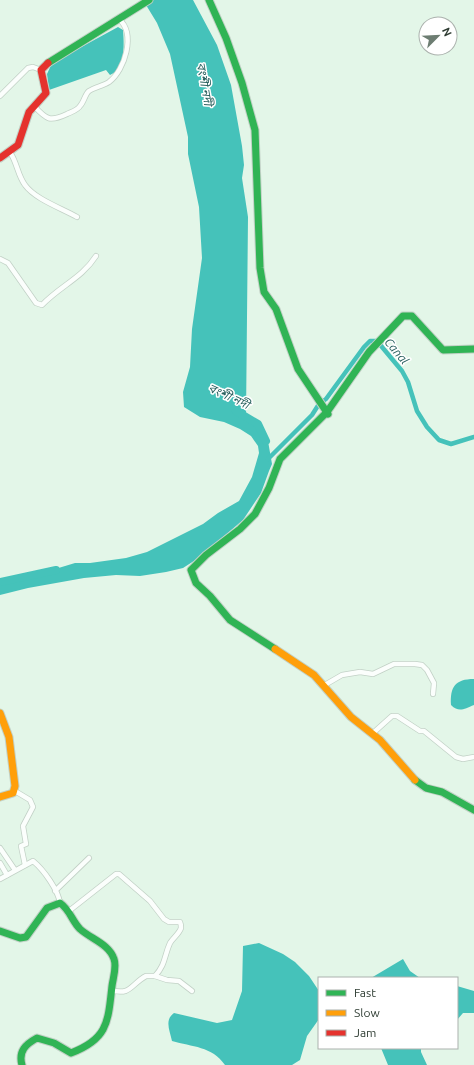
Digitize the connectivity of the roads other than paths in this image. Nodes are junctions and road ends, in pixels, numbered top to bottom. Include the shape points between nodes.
1 (149, 0) edge
2 (208, 0) edge
3 (119, 19) junction
4 (41, 70) junction
5 (0, 96) edge
6 (34, 106) junction
7 (11, 154) junction
8 (0, 158) edge
9 (77, 217) dead end
10 (96, 256) dead end
11 (0, 260) edge
12 (474, 349) edge
13 (328, 414) junction
14 (323, 686) junction
15 (433, 694) dead end
16 (0, 712) edge
17 (372, 734) junction
18 (474, 757) edge
19 (15, 791) junction
20 (0, 797) edge
21 (474, 810) edge
22 (0, 848) edge
23 (89, 858) dead end
24 (0, 863) edge
25 (25, 865) junction
26 (15, 870) junction
27 (7, 875) junction
28 (0, 879) edge
29 (55, 891) junction
30 (60, 903) junction
31 (69, 911) junction
32 (0, 931) edge
33 (155, 976) junction
34 (112, 990) junction
35 (192, 991) dead end
36 (22, 1065) edge

1 - 3 street
2 - 13 street via 226,38 255,130 260,268 264,292 276,309 298,369
3 - 4 street via 51,60
3 - 6 street via 127,33 126,58 109,81 88,91 80,108 55,120 48,119
4 - 5 street via 28,68
4 - 6 street via 46,93
6 - 7 street via 28,115 20,145
7 - 8 street
7 - 9 street via 24,184 38,197
10 - 11 street via 88,268 55,291 42,305 36,304 8,263
12 - 13 street via 443,350 412,316 404,316 369,352 330,407
13 - 14 street via 306,431 280,459 255,514 191,570 196,583 230,620 286,658 301,665
14 - 15 street via 342,675 360,672 373,674 394,664 415,664 422,665 427,670 434,683
14 - 17 street via 351,717
16 - 19 street via 9,737
17 - 18 street via 392,716 396,716 424,731 456,757
17 - 21 street via 404,765 414,780
19 - 20 street via 13,794
19 - 25 street via 30,800 33,807 23,826 26,844 21,846
22 - 26 street
23 - 29 street
24 - 27 street
25 - 26 street
25 - 29 street via 34,862
26 - 27 street
27 - 28 street
29 - 30 street
30 - 31 street
30 - 32 street via 47,908 26,937 20,938
31 - 33 street via 116,874 120,874 150,900 164,919 169,922 180,922 180,930 170,943 165,962
31 - 34 street via 77,925 111,952 114,961
33 - 34 street via 146,976 121,993
33 - 35 street via 179,981
34 - 36 street via 106,1026 94,1042 71,1053 54,1043 37,1038 26,1043 21,1050 19,1059

